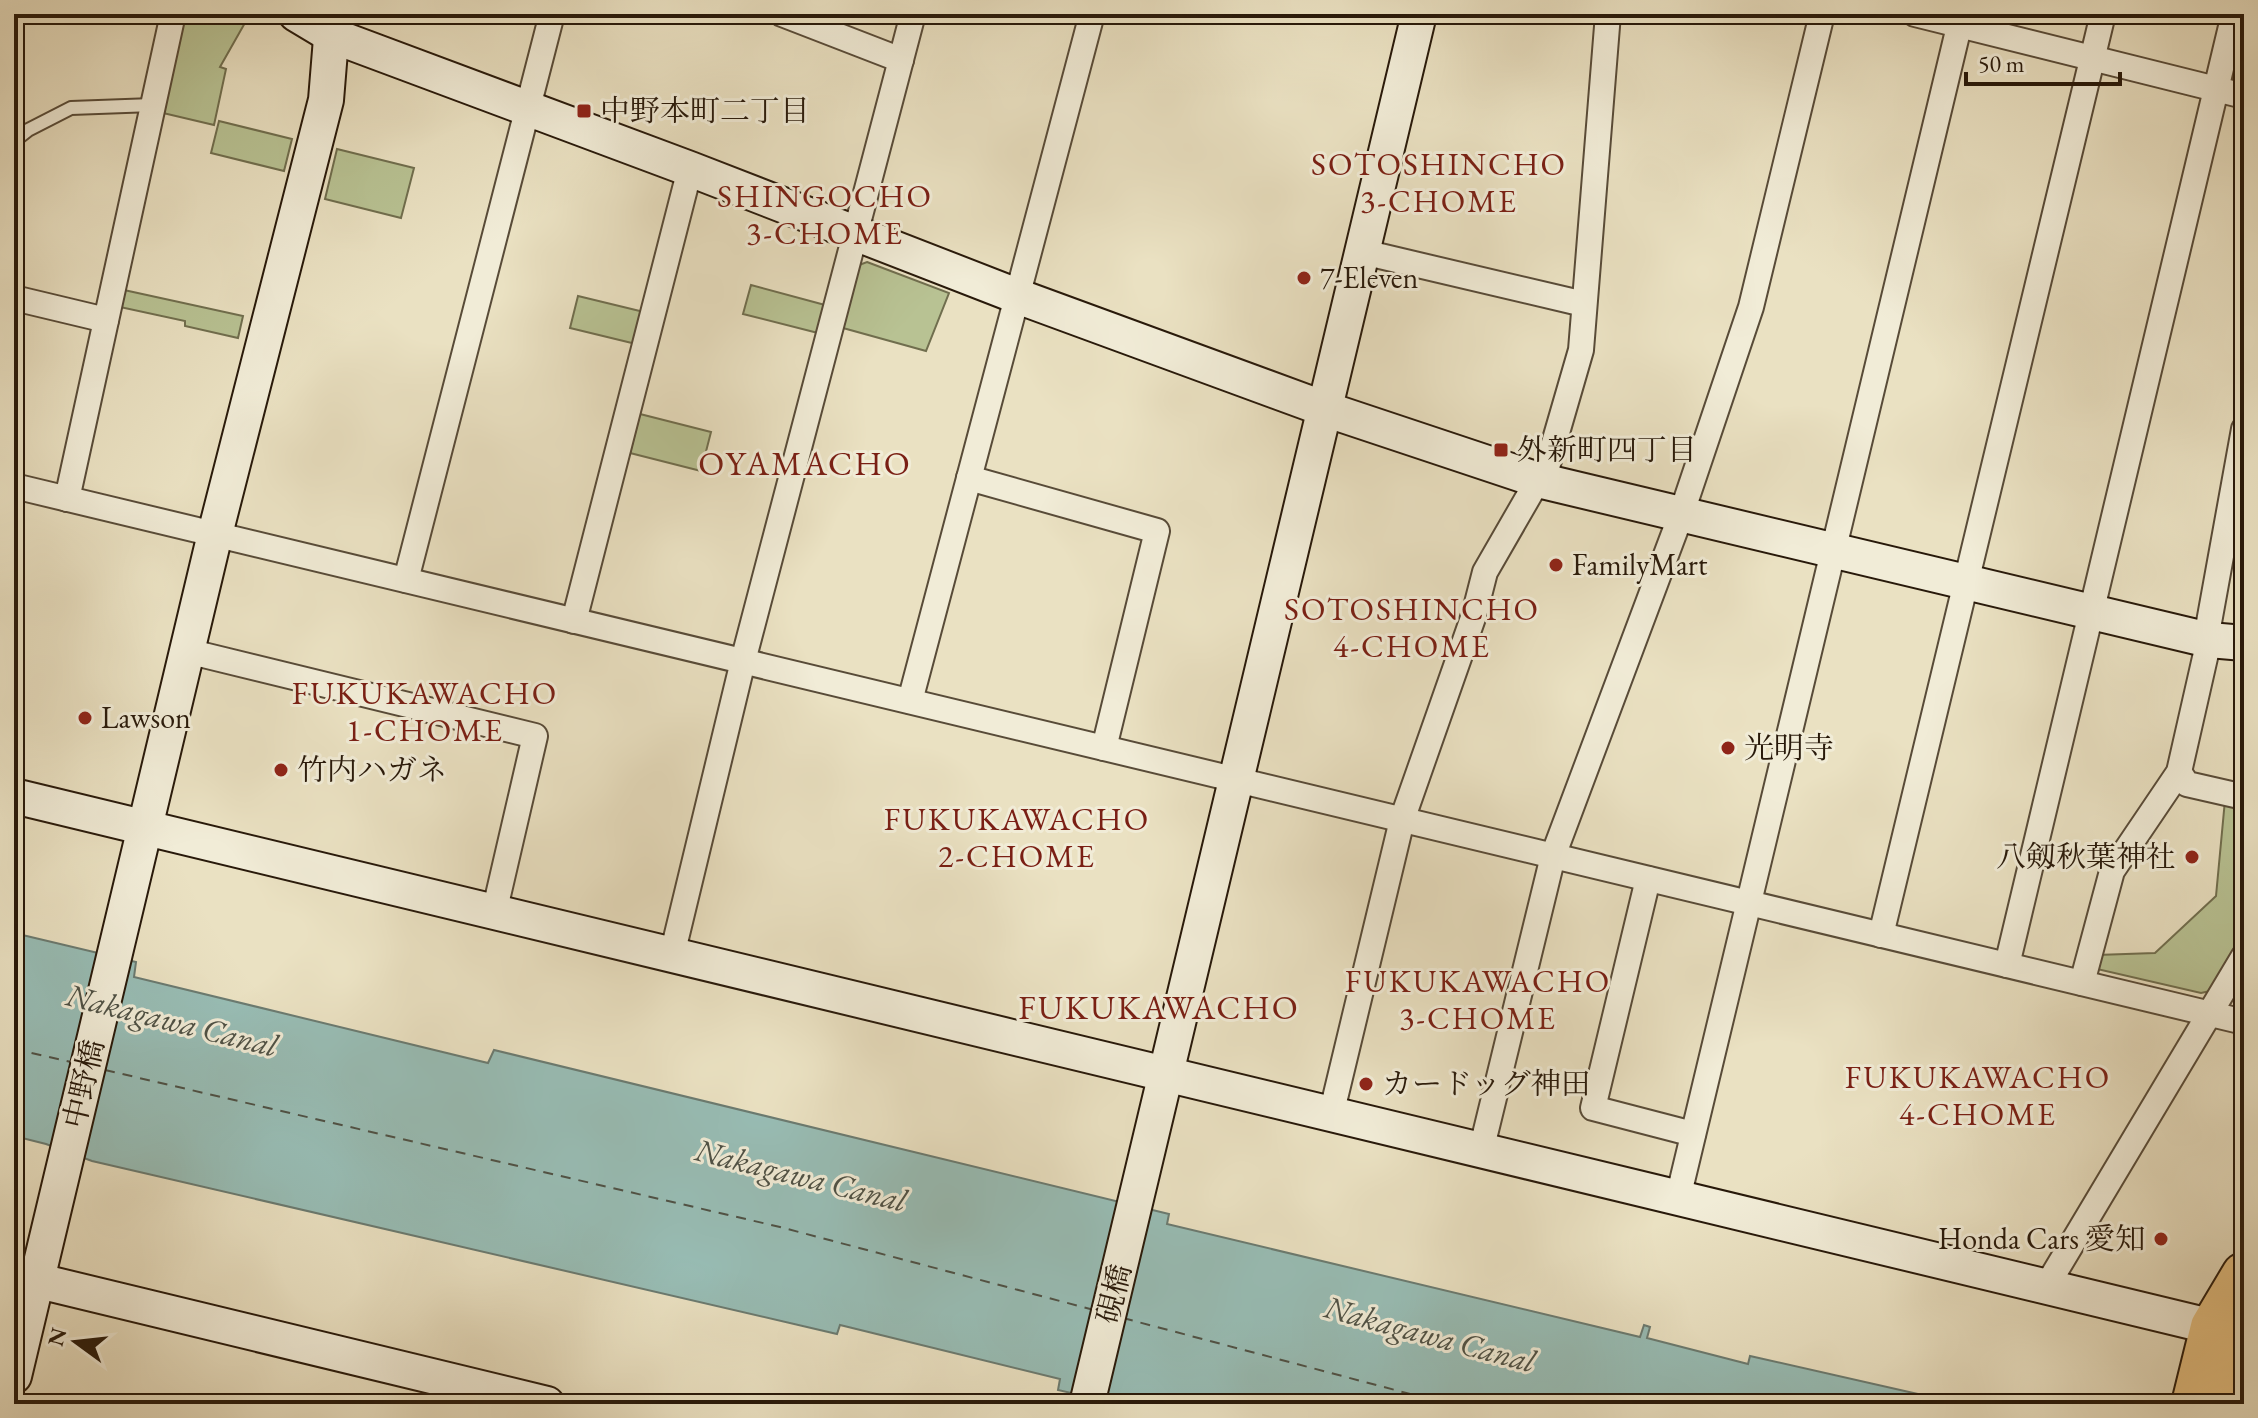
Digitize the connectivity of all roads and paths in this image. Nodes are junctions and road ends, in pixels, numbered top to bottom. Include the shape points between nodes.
1 (173, 14) edge
2 (296, 14) edge
3 (552, 14) edge
4 (782, 14) edge
5 (913, 14) edge
6 (1092, 14) edge
7 (1419, 14) edge
8 (1608, 14) edge
9 (1822, 14) edge
10 (1915, 14) edge
11 (2103, 14) edge
12 (2234, 14) edge
13 (1961, 19) edge
14 (332, 24) edge
15 (2092, 58) junction
16 (901, 60) junction
17 (2216, 89) junction
18 (2244, 96) edge
19 (153, 105) junction
20 (528, 108) junction
21 (14, 141) edge
22 (690, 169) junction
23 (855, 234) junction
24 (1363, 252) junction
25 (1017, 296) junction
26 (14, 298) edge
27 (1584, 304) junction
28 (106, 320) junction
29 (1325, 409) junction
30 (2244, 429) edge
31 (969, 478) junction
32 (1541, 481) junction
33 (14, 486) edge
34 (67, 499) junction
35 (1681, 515) junction
36 (215, 534) junction
37 (1833, 552) junction
38 (406, 580) junction
39 (1966, 583) junction
40 (2090, 612) junction
41 (574, 621) junction
42 (2208, 639) junction
43 (2244, 643) edge
44 (187, 651) junction
45 (743, 661) junction
46 (910, 701) junction
47 (1104, 748) junction
48 (2179, 772) junction
49 (1237, 780) junction
50 (14, 796) edge
51 (2244, 797) edge
52 (1402, 820) junction
53 (144, 828) junction
54 (1553, 856) junction
55 (1648, 879) junction
56 (1748, 903) junction
57 (494, 913) junction
58 (1881, 935) junction
59 (672, 955) junction
60 (2244, 956) edge
61 (2007, 965) junction
62 (2082, 983) junction
63 (2211, 1014) junction
64 (2244, 1022) edge
65 (1167, 1075) junction
66 (1331, 1115) junction
67 (1693, 1134) junction
68 (1481, 1151) junction
69 (1678, 1198) junction
70 (2244, 1275) edge
71 (26, 1277) edge
72 (2046, 1287) junction
73 (2234, 1336) edge
74 (14, 1376) edge
75 (547, 1404) edge
76 (1087, 1404) edge
77 (2194, 1404) edge
78 (2230, 1404) edge

1 - 19 street
2 - 14 street
3 - 20 street
4 - 16 street
5 - 16 street
6 - 25 street
7 - 24 street, 硯橋
8 - 27 street
9 - 35 street via 1751,307
10 - 13 street
11 - 15 street
12 - 17 street
13 - 15 street
13 - 37 street
14 - 20 street
14 - 36 street, 中野橋 via 326,100
15 - 17 street
15 - 39 street
16 - 23 street
17 - 18 street
17 - 40 street
19 - 21 lane via 71,108
19 - 28 street
20 - 22 street
20 - 38 street
22 - 23 street
22 - 41 street
23 - 25 street
23 - 45 street
24 - 27 street
24 - 29 street, 硯橋
25 - 29 street
25 - 31 street
26 - 28 street
27 - 32 street via 1581,350
28 - 34 street
29 - 32 street
29 - 49 street, 硯橋
30 - 42 street
31 - 46 street
31 - 47 street via 1157,531
32 - 35 street
32 - 52 street via 1485,572
33 - 34 street
34 - 36 street
35 - 37 street
35 - 54 street
36 - 38 street
36 - 44 street, 中野橋
37 - 39 street
37 - 56 street
38 - 41 street
39 - 40 street
39 - 58 street
40 - 42 street
40 - 61 street
41 - 45 street
42 - 43 street
42 - 48 street
44 - 53 street, 中野橋
44 - 57 street via 535,736
45 - 46 street
45 - 59 street
46 - 47 street
47 - 49 street
48 - 51 street via 2187,784
48 - 62 street via 2112,871
49 - 52 street
49 - 65 street, 硯橋
50 - 53 street
52 - 54 street
52 - 66 street
53 - 57 street
53 - 71 street, 中野橋 via 62,1175
54 - 55 street
54 - 68 street
55 - 56 street
55 - 67 street via 1593,1108
56 - 58 street
56 - 67 street
57 - 59 street
58 - 61 street
59 - 65 street
60 - 63 street
61 - 62 street
62 - 63 street
63 - 64 street
63 - 72 street
65 - 66 street
65 - 76 street, 硯橋
66 - 68 street
67 - 69 street
68 - 69 street
69 - 72 street
70 - 73 highway
71 - 74 street, 中野橋
71 - 75 street
72 - 73 street
73 - 77 highway
73 - 78 highway

